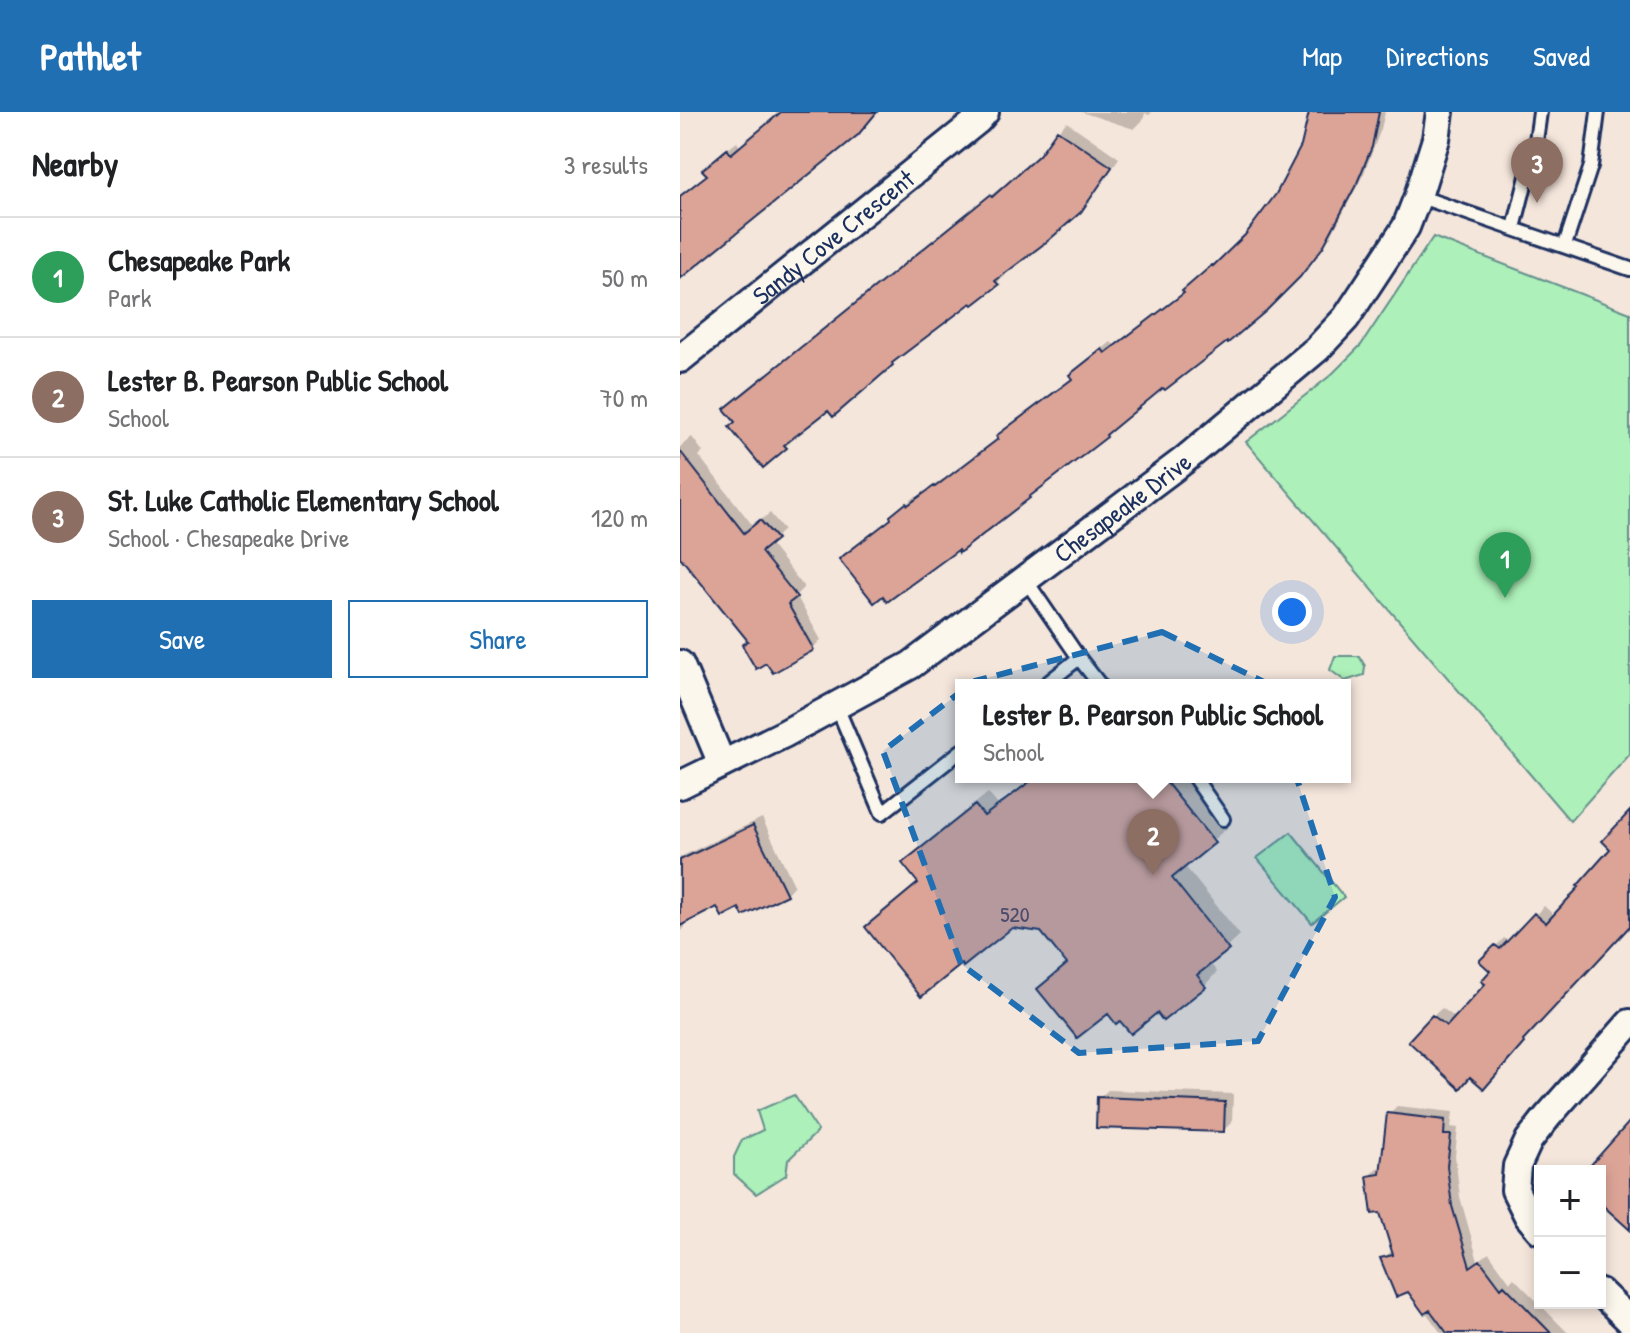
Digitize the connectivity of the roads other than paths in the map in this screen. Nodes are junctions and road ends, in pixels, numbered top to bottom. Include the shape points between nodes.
1 (985, 112) edge
2 (1440, 112) edge
3 (1540, 112) edge
4 (1598, 112) edge
5 (1418, 196) junction
6 (1514, 228) junction
7 (1565, 245) junction
8 (1630, 269) edge
9 (680, 359) edge
10 (1025, 579) junction
11 (1079, 658) junction
12 (680, 664) edge
13 (1053, 679) edge
14 (1095, 679) edge
15 (837, 707) junction
16 (955, 756) edge
17 (722, 764) junction
18 (1198, 783) edge
19 (680, 785) edge
20 (1223, 819) dead end
21 (1630, 1023) edge
22 (1534, 1223) edge
23 (1606, 1298) edge
24 (1630, 1321) edge

1 - 9 street, Sandy Cove Crescent
2 - 5 street, Chesapeake Drive
3 - 6 lane
4 - 7 lane via 1591,166
5 - 6 lane
5 - 10 street, Chesapeake Drive via 1406,227 1368,287 1317,349 1183,461
6 - 7 lane
7 - 8 lane
10 - 11 lane
10 - 15 street, Chesapeake Drive via 911,665
11 - 13 lane
11 - 14 lane
12 - 17 street
15 - 16 lane via 882,813
15 - 17 street, Chesapeake Drive
17 - 19 street, Chesapeake Drive
18 - 20 lane
21 - 22 street via 1529,1140 1517,1166 1515,1190
23 - 24 street

